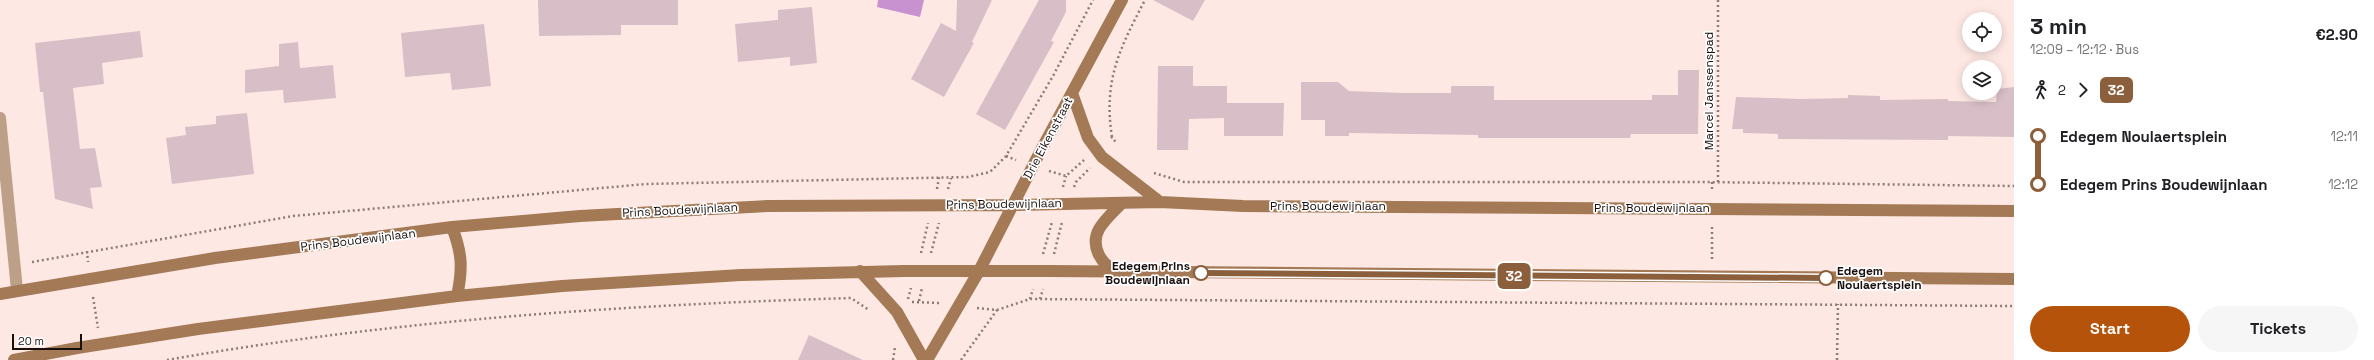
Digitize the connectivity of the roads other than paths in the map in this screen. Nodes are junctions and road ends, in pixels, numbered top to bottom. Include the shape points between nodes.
1 (1122, 0) edge
2 (1072, 93) junction
3 (0, 118) edge
4 (1160, 202) junction
5 (1122, 203) junction
6 (1014, 205) junction
7 (2014, 211) edge
8 (452, 228) junction
9 (860, 271) junction
10 (979, 271) junction
11 (1122, 272) junction
12 (2014, 279) edge
13 (17, 290) junction
14 (0, 294) edge
15 (457, 296) junction
16 (14, 360) edge
17 (926, 360) edge

1 - 2 main road, Drie Eikenstraat
2 - 4 main road via 1088,138 1102,157
2 - 6 main road, Drie Eikenstraat
3 - 13 street
4 - 5 main road, Prins Boudewijnlaan
4 - 7 main road, Prins Boudewijnlaan via 1243,206
5 - 6 main road, Prins Boudewijnlaan
5 - 11 main road via 1098,230 1096,244 1100,258 1109,269
6 - 8 main road, Prins Boudewijnlaan via 768,206 580,216
6 - 10 main road, Drie Eikenstraat
8 - 13 main road, Prins Boudewijnlaan via 215,258
8 - 15 main road via 462,262
9 - 10 main road
9 - 15 main road via 648,280
9 - 17 main road via 897,312
10 - 11 main road
10 - 17 main road, Drie Eikenstraat
11 - 12 main road
13 - 14 main road, Prins Boudewijnlaan
15 - 16 main road via 100,344

